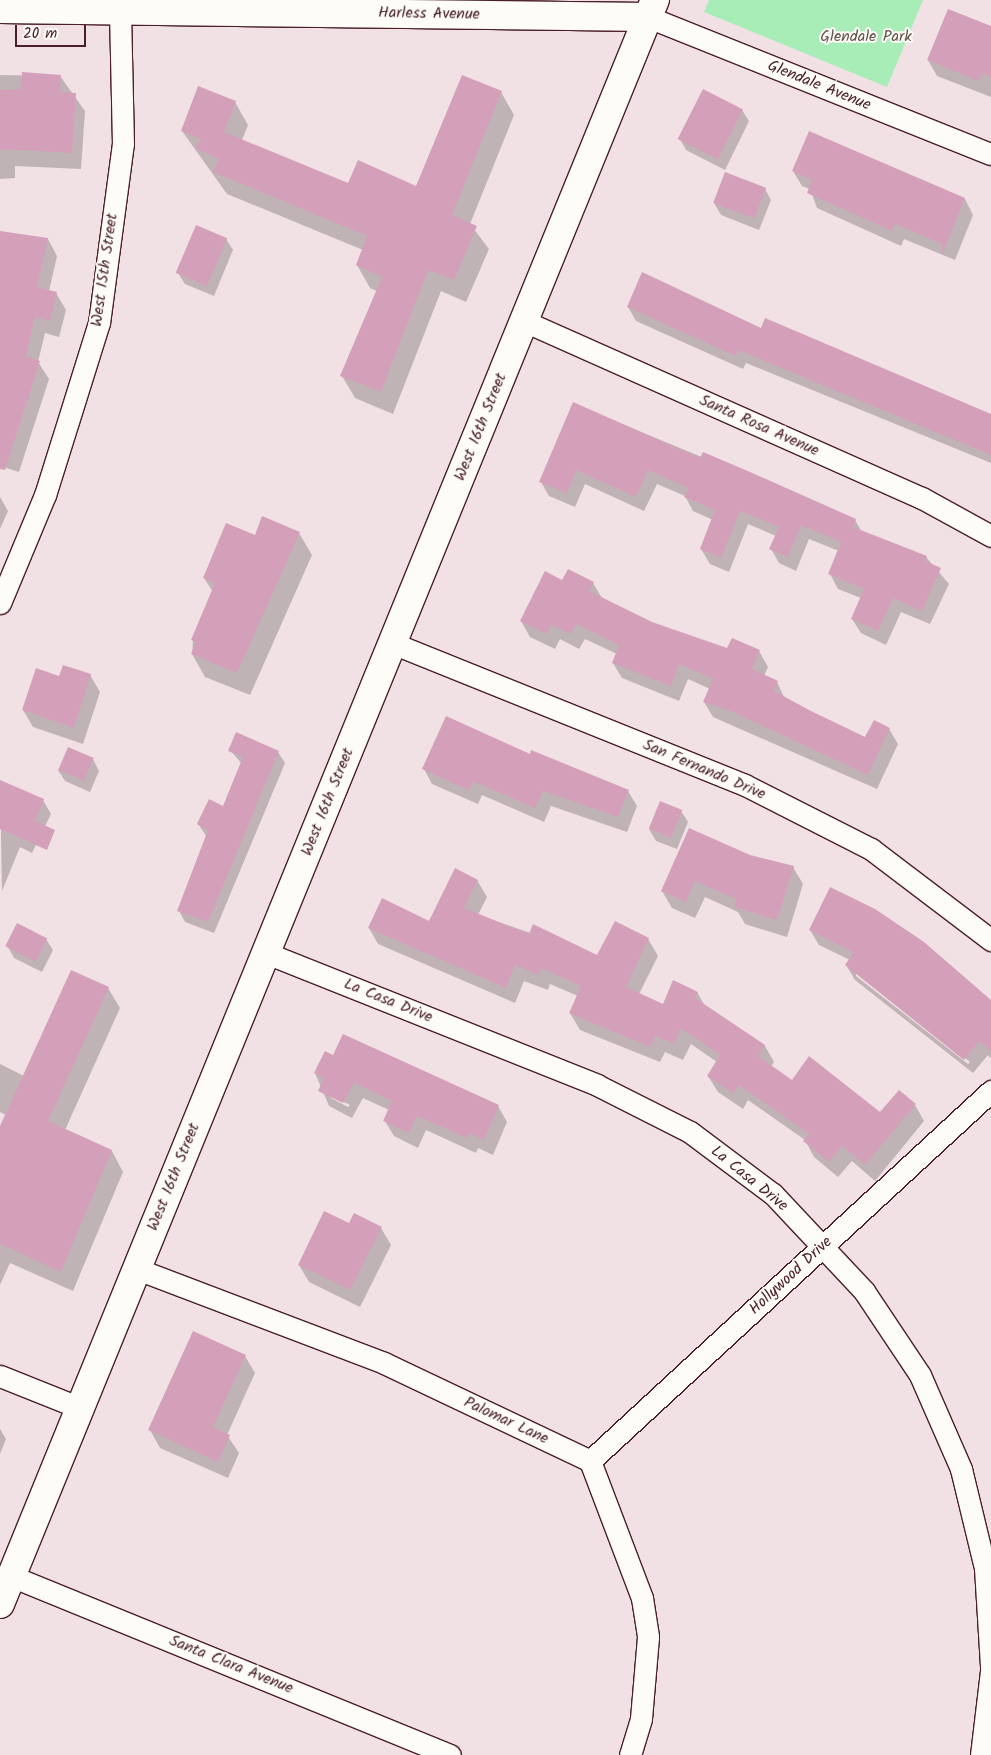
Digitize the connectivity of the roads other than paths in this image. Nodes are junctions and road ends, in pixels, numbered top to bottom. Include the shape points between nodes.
1 (0, 9) edge
2 (651, 9) edge
3 (120, 10) junction
4 (991, 154) edge
5 (524, 321) junction
6 (991, 536) edge
7 (0, 603) edge
8 (392, 644) junction
9 (991, 940) edge
10 (266, 952) junction
11 (991, 1091) edge
12 (824, 1245) junction
13 (137, 1269) junction
14 (0, 1376) edge
15 (80, 1408) junction
16 (590, 1461) junction
17 (12, 1576) junction
18 (0, 1604) edge
19 (991, 1669) edge
20 (450, 1755) edge
21 (630, 1755) edge
22 (982, 1755) edge

1 - 3 main road, Harless Avenue
2 - 3 main road, Harless Avenue
2 - 4 street, Glendale Avenue
2 - 5 main road, West 16th Street
3 - 7 street, West 15th Street via 123,144 99,323 45,495
5 - 6 street, Santa Rosa Avenue via 922,498
5 - 8 main road, West 16th Street
8 - 9 street, San Fernando Drive via 745,785 871,849
8 - 10 main road, West 16th Street
10 - 12 street, La Casa Drive via 597,1085 690,1132 774,1194
10 - 13 main road, West 16th Street
11 - 12 street, Hollywood Drive
12 - 16 street, Hollywood Drive
12 - 19 street, La Casa Drive via 864,1291 920,1376 961,1469 985,1568
13 - 15 main road, West 16th Street
13 - 16 street, Palomar Lane via 384,1363
14 - 15 street
15 - 17 main road, West 16th Street
16 - 21 street via 642,1598 648,1637 642,1710
17 - 18 main road, West 16th Street
17 - 20 street, Santa Clara Avenue
19 - 22 street, La Casa Drive

